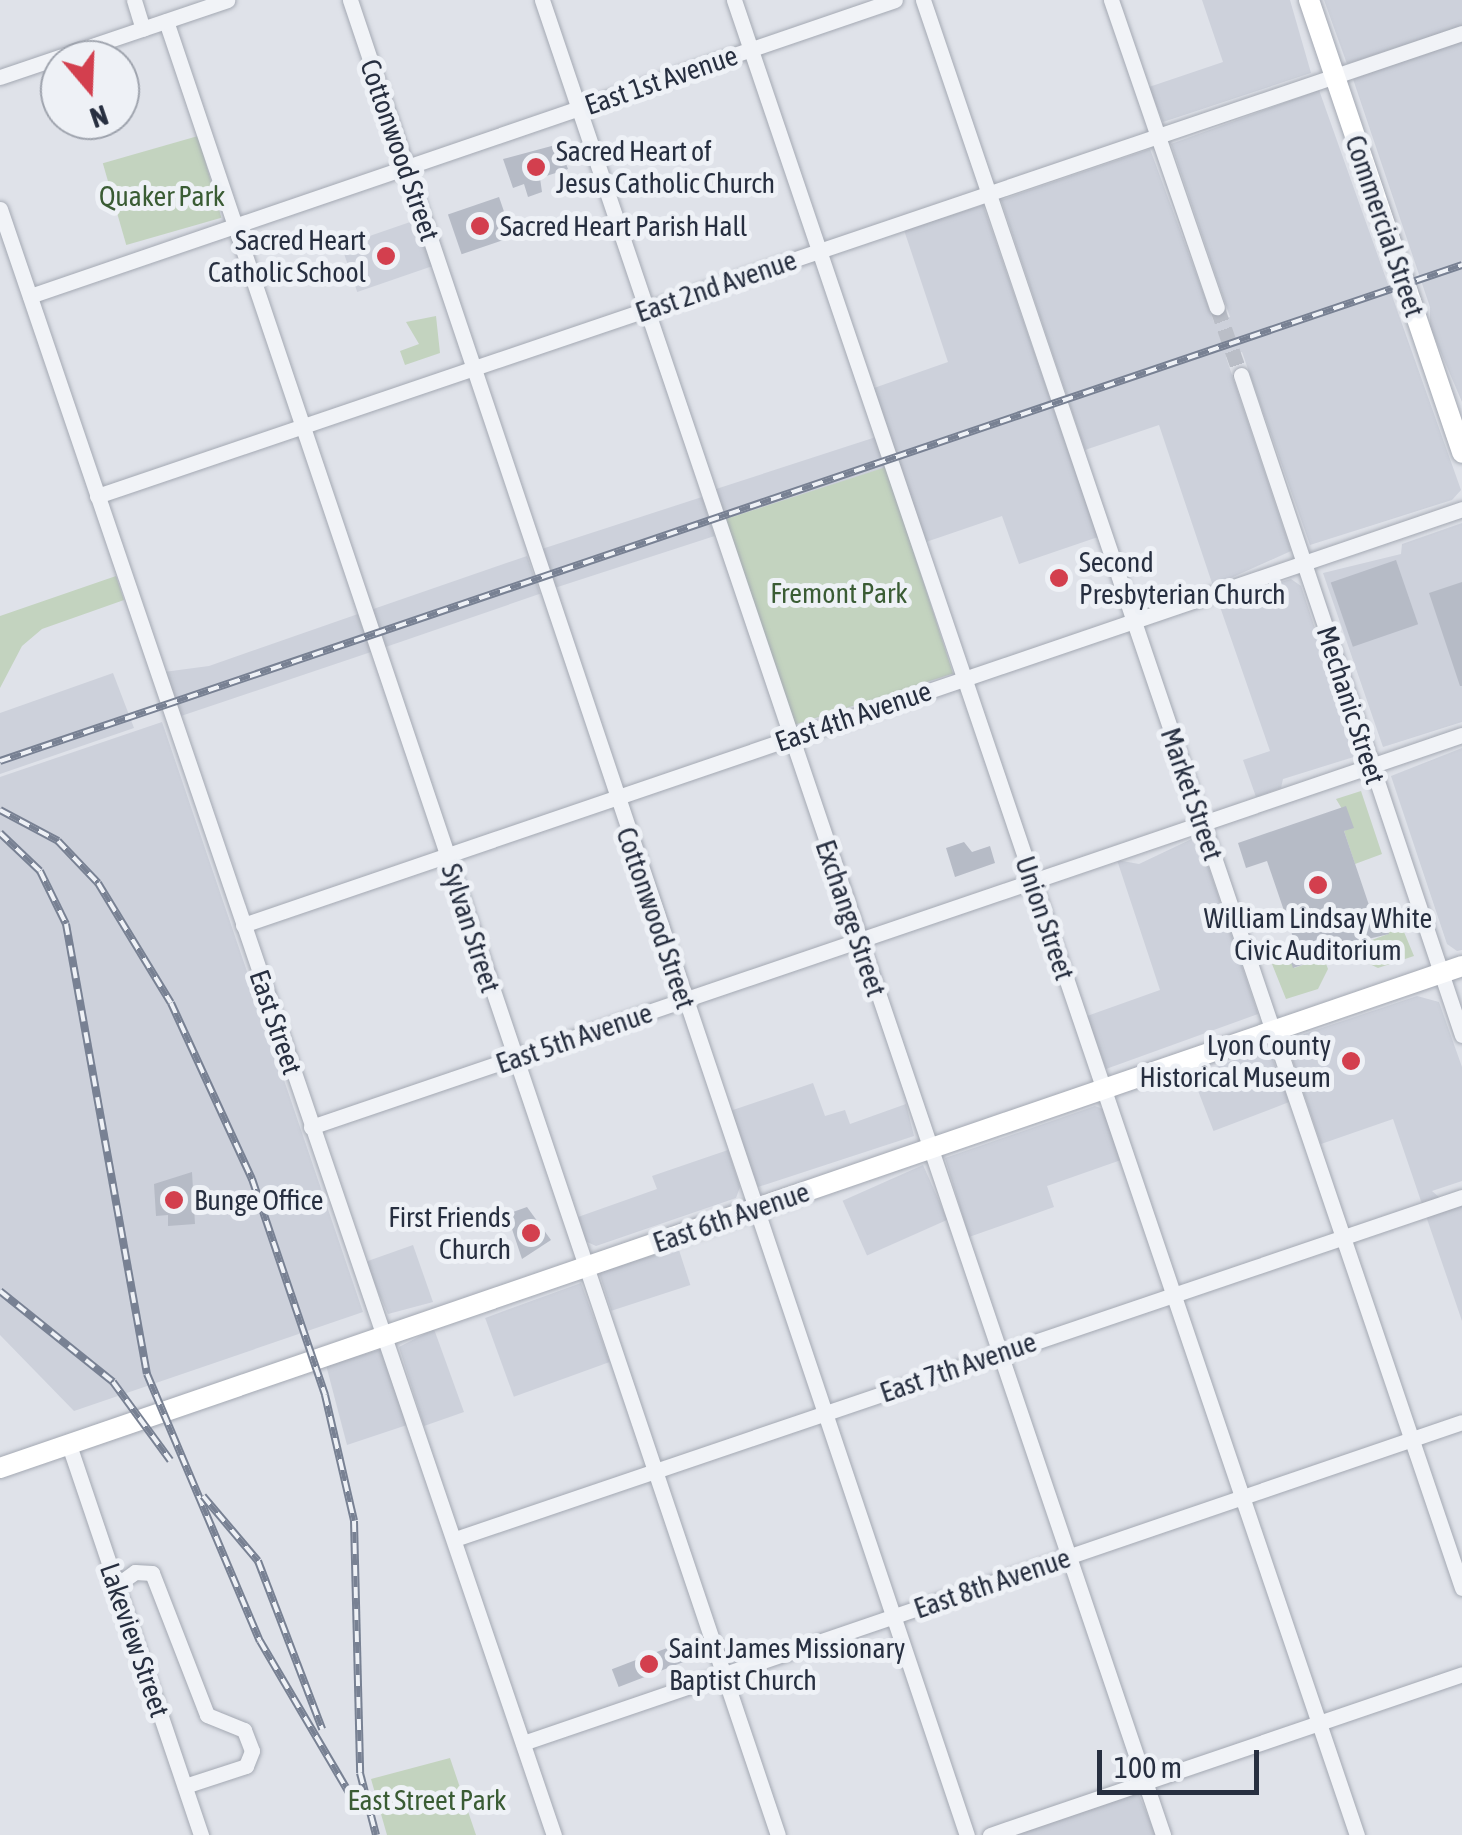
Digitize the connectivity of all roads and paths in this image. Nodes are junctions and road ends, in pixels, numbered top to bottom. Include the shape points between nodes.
1 (134, 0) edge
2 (227, 0) edge
3 (350, 0) edge
4 (542, 0) edge
5 (734, 0) edge
6 (896, 0) edge
7 (923, 0) edge
8 (1112, 0) edge
9 (1309, 0) edge
10 (166, 21) junction
11 (144, 29) junction
12 (1462, 33) edge
13 (750, 50) junction
14 (1334, 76) junction
15 (0, 77) edge
16 (578, 108) junction
17 (1158, 136) junction
18 (406, 168) junction
19 (989, 194) junction
20 (0, 209) edge
21 (236, 226) junction
22 (818, 252) junction
23 (30, 296) junction
24 (1217, 307) tunnel mouth
25 (647, 310) junction
26 (473, 369) junction
27 (1240, 375) tunnel mouth
28 (304, 427) junction
29 (1462, 453) edge
30 (97, 496) junction
31 (1462, 509) edge
32 (1304, 562) junction
33 (1132, 620) junction
34 (962, 678) junction
35 (1462, 735) edge
36 (791, 738) junction
37 (1371, 766) junction
38 (616, 798) junction
39 (1203, 823) junction
40 (447, 856) junction
41 (1032, 881) junction
42 (244, 925) junction
43 (860, 941) junction
44 (1462, 966) edge
45 (1441, 974) junction
46 (684, 1000) junction
47 (1274, 1031) junction
48 (1462, 1035) edge
49 (514, 1058) junction
50 (1103, 1090) junction
51 (311, 1127) junction
52 (928, 1150) junction
53 (1462, 1197) edge
54 (754, 1209) junction
55 (1344, 1236) junction
56 (584, 1268) junction
57 (1174, 1294) junction
58 (382, 1337) junction
59 (998, 1354) junction
60 (824, 1414) junction
61 (1462, 1422) edge
62 (1412, 1439) junction
63 (69, 1444) junction
64 (0, 1468) edge
65 (655, 1471) junction
66 (1242, 1497) junction
67 (455, 1539) junction
68 (1067, 1558) junction
69 (116, 1585) junction
70 (1462, 1588) edge
71 (893, 1616) junction
72 (724, 1674) junction
73 (1462, 1674) edge
74 (1320, 1722) junction
75 (523, 1743) junction
76 (1145, 1782) junction
77 (185, 1786) junction
78 (201, 1835) edge
79 (554, 1835) edge
80 (778, 1835) edge
81 (967, 1835) edge
82 (990, 1835) edge
83 (1163, 1835) edge
84 (1357, 1835) edge

1 - 11 street
2 - 10 street
3 - 18 street, Cottonwood Street
4 - 16 street, Exchange Street
5 - 13 street, Union Street
6 - 13 street, East 1st Avenue
7 - 19 street, Market Street
8 - 17 street
9 - 14 main road, Commercial Street
10 - 11 street
10 - 21 street, Sylvan Street
11 - 15 street
12 - 14 street, East 2nd Avenue
13 - 16 street, East 1st Avenue
13 - 22 street, Union Street
14 - 17 street, East 2nd Avenue
14 - 29 main road, Commercial Street
16 - 18 street, East 1st Avenue
16 - 25 street, Exchange Street
17 - 19 street, East 2nd Avenue
17 - 24 street
18 - 21 street, East 1st Avenue
18 - 26 street, Cottonwood Street
19 - 22 street, East 2nd Avenue
19 - 33 street, Market Street
20 - 23 street, East Street
21 - 23 street, East 1st Avenue
21 - 28 street, Sylvan Street
22 - 25 street, East 2nd Avenue
22 - 34 street, Union Street
23 - 30 street, East Street
25 - 26 street, East 2nd Avenue
25 - 36 street, Exchange Street
26 - 28 street, East 2nd Avenue
26 - 38 street, Cottonwood Street
27 - 32 street, Mechanic Street
28 - 30 street, East 2nd Avenue
28 - 40 street, Sylvan Street
30 - 42 street, East Street
31 - 32 street, East 4th Avenue
32 - 33 street, East 4th Avenue
32 - 37 street, Mechanic Street
33 - 34 street, East 4th Avenue
33 - 39 street, Market Street
34 - 36 street, East 4th Avenue
34 - 41 street, Union Street
35 - 37 street, East 5th Avenue
36 - 38 street, East 4th Avenue
36 - 43 street, Exchange Street
37 - 39 street, East 5th Avenue
37 - 45 street, Mechanic Street
38 - 40 street, East 4th Avenue
38 - 46 street, Cottonwood Street
39 - 41 street, East 5th Avenue
39 - 47 street, Market Street
40 - 42 street, East 4th Avenue
40 - 49 street, Sylvan Street
41 - 43 street, East 5th Avenue
41 - 50 street, Union Street
42 - 51 street, East Street
43 - 46 street, East 5th Avenue
43 - 52 street, Exchange Street
44 - 45 main road, East 6th Avenue
45 - 47 main road, East 6th Avenue
45 - 48 street, Mechanic Street
46 - 49 street, East 5th Avenue
46 - 54 street, Cottonwood Street
47 - 50 main road, East 6th Avenue
47 - 55 street, Market Street
49 - 51 street, East 5th Avenue
49 - 56 street, Sylvan Street
50 - 52 main road, East 6th Avenue
50 - 57 street, Union Street
51 - 58 street, East Street
52 - 54 main road, East 6th Avenue
52 - 59 street, Exchange Street
53 - 55 street, East 7th Avenue
54 - 56 main road, East 6th Avenue
54 - 60 street, Cottonwood Street
55 - 57 street, East 7th Avenue
55 - 62 street, Market Street
56 - 58 main road, East 6th Avenue
56 - 65 street, Sylvan Street
57 - 59 street, East 7th Avenue
57 - 66 street, Union Street
58 - 63 main road, East 6th Avenue
58 - 67 street, East Street
59 - 60 street, East 7th Avenue
59 - 68 street, Exchange Street
60 - 65 street, East 7th Avenue
60 - 71 street, Cottonwood Street
61 - 62 street, East 8th Avenue
62 - 66 street, East 8th Avenue
62 - 70 street, Market Street
63 - 64 main road, East 6th Avenue
63 - 69 street, Lakeview Street
65 - 67 street, East 7th Avenue
65 - 72 street, Sylvan Street
66 - 68 street, East 8th Avenue
66 - 74 street, Union Street
67 - 75 street, East Street
68 - 71 street, East 8th Avenue
68 - 76 street, Exchange Street
69 - 77 street, Lakeview Street
69 - 77 street via 134,1572 152,1573 206,1715 244,1730 252,1751 246,1766
71 - 72 street, East 8th Avenue
71 - 81 street, Cottonwood Street
72 - 75 street, East 8th Avenue
72 - 80 street, Sylvan Street
73 - 74 street
74 - 76 street
74 - 84 street, Union Street
75 - 79 street, East Street
76 - 82 street
76 - 83 street, Exchange Street
77 - 78 street, Lakeview Street

